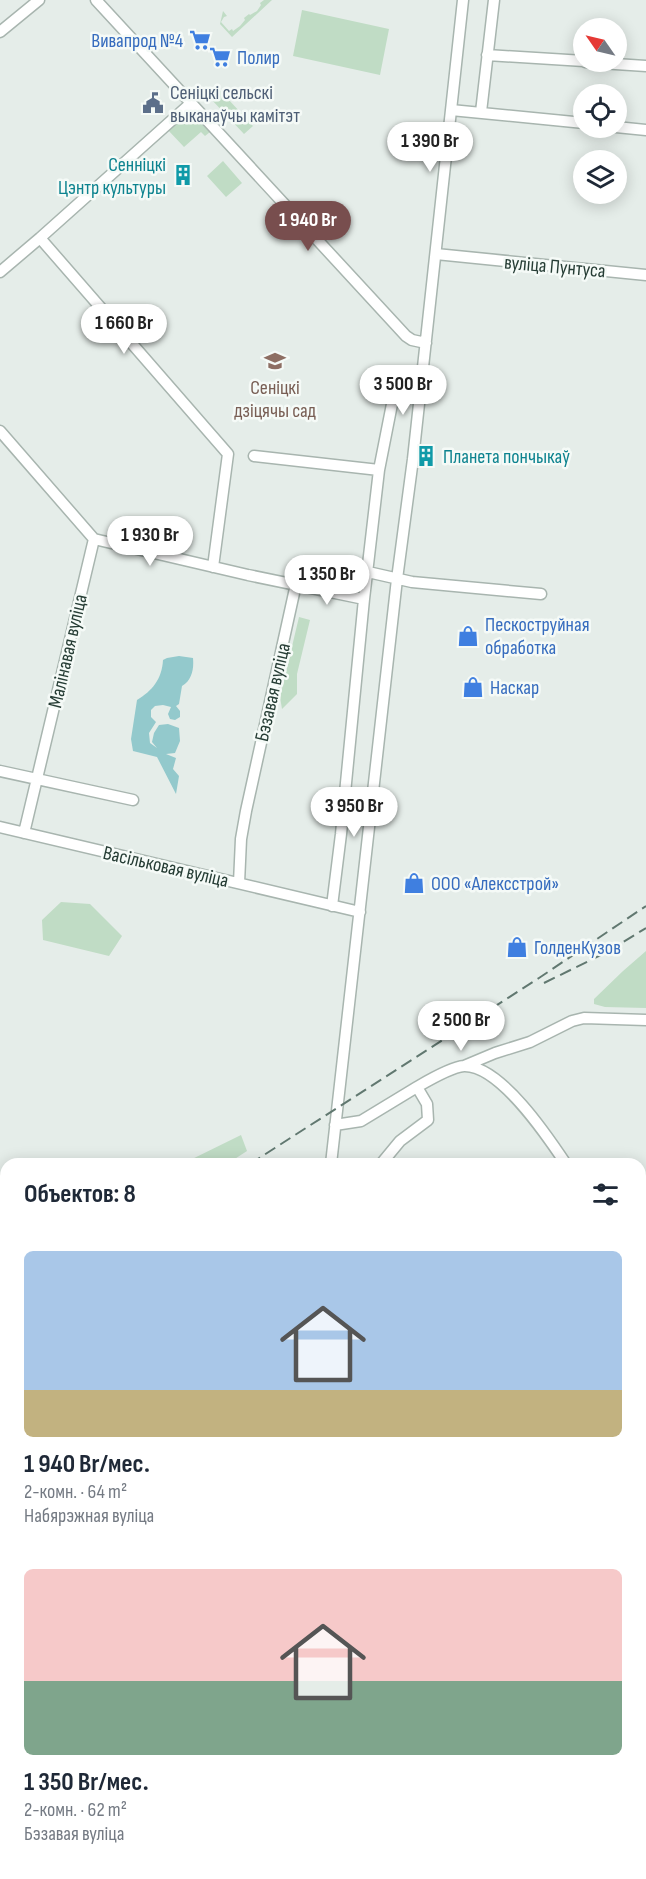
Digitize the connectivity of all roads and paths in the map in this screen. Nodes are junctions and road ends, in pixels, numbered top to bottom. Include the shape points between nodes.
1 (39, 0) edge
2 (96, 0) edge
3 (463, 0) edge
4 (494, 0) edge
5 (0, 32) edge
6 (488, 55) junction
7 (573, 60) edge
8 (627, 64) edge
9 (646, 66) edge
10 (190, 104) junction
11 (452, 110) junction
12 (481, 112) junction
13 (573, 122) edge
14 (627, 128) edge
15 (646, 130) edge
16 (40, 238) junction
17 (436, 254) junction
18 (0, 272) edge
19 (646, 275) edge
20 (426, 343) junction
21 (393, 386) dead end
22 (0, 431) edge
23 (254, 456) dead end
24 (379, 470) junction
25 (94, 539) junction
26 (213, 567) junction
27 (368, 572) junction
28 (397, 579) junction
29 (296, 584) junction
30 (541, 594) dead end
31 (364, 599) junction
32 (0, 771) edge
33 (37, 780) junction
34 (133, 800) dead end
35 (0, 827) edge
36 (24, 833) junction
37 (239, 883) junction
38 (332, 906) junction
39 (360, 912) junction
40 (646, 1020) edge
41 (465, 1066) junction
42 (417, 1087) junction
43 (335, 1125) junction
44 (332, 1158) edge
45 (386, 1158) edge
46 (562, 1158) edge

1 - 5 street
2 - 10 street
3 - 11 street
4 - 6 street
6 - 7 street
6 - 12 street
8 - 9 street
10 - 16 street
10 - 20 street via 402,332 412,340
11 - 12 street
11 - 17 street
12 - 13 street
14 - 15 street
16 - 18 street
16 - 26 street via 228,454
17 - 19 street, вуліца Пунтуса
17 - 20 street
20 - 28 street
21 - 24 street
22 - 25 street
23 - 24 street
24 - 27 street
25 - 26 street
25 - 33 street, Малінавая вуліца
26 - 29 street
27 - 28 street
27 - 31 street
28 - 30 street
28 - 39 street
29 - 31 street
29 - 37 street, Бэзавая вуліца via 246,811
31 - 38 street
32 - 33 street
33 - 34 street
33 - 36 street, Малінавая вуліца
35 - 36 street, Васільковая вуліца
36 - 37 street, Васільковая вуліца
37 - 38 street, Васільковая вуліца
38 - 39 street, Васільковая вуліца
39 - 43 street
40 - 41 street via 572,1021 530,1042
41 - 42 street via 439,1074
41 - 46 street via 492,1076 506,1087
42 - 43 street via 361,1121
42 - 45 street via 427,1104 428,1120 400,1141
43 - 44 street

